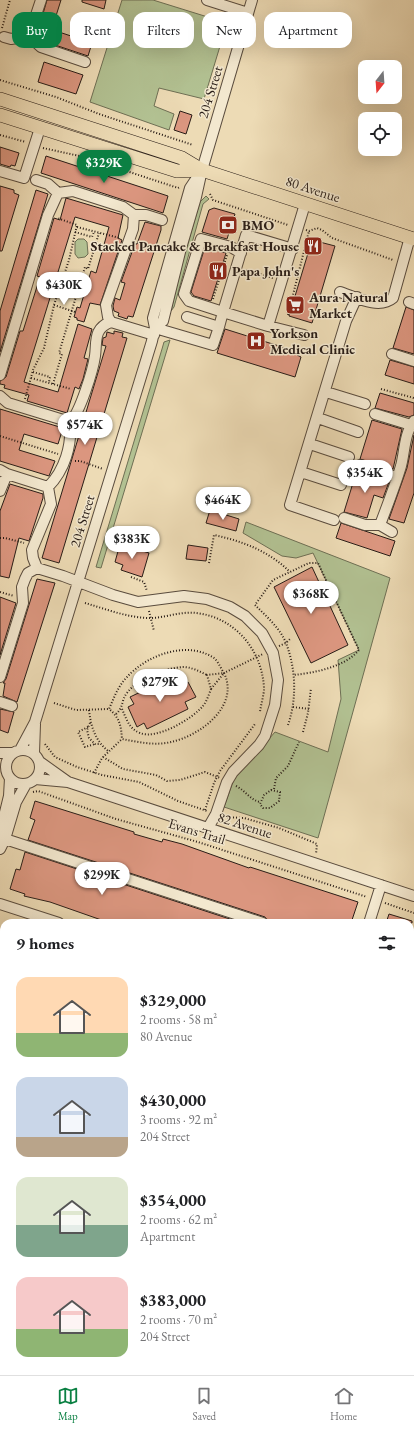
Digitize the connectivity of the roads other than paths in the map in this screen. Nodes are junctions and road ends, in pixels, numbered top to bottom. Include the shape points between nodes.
1 (41, 0) edge
2 (207, 0) edge
3 (252, 0) edge
4 (37, 12) edge
5 (245, 12) edge
6 (248, 12) edge
7 (2, 35) edge
8 (12, 39) edge
9 (44, 48) edge
10 (238, 48) edge
11 (85, 62) dead end
12 (0, 99) edge
13 (0, 114) edge
14 (40, 128) junction
15 (202, 170) junction
16 (0, 171) edge
17 (36, 180) dead end
18 (58, 193) junction
19 (305, 204) junction
20 (134, 215) junction
21 (162, 220) dead end
22 (412, 238) edge
23 (293, 249) junction
24 (241, 254) junction
25 (340, 292) dead end
26 (357, 297) junction
27 (223, 312) junction
28 (187, 317) dead end
29 (111, 322) junction
30 (268, 326) junction
31 (219, 327) junction
32 (155, 331) junction
33 (304, 335) dead end
34 (392, 354) dead end
35 (414, 362) edge
36 (0, 374) edge
37 (326, 392) junction
38 (0, 396) edge
39 (365, 404) dead end
40 (375, 414) dead end
41 (318, 418) junction
42 (70, 422) junction
43 (412, 423) edge
44 (358, 432) dead end
45 (310, 444) junction
46 (349, 457) dead end
47 (360, 465) dead end
48 (3, 472) edge
49 (301, 472) junction
50 (396, 477) junction
51 (48, 486) junction
52 (341, 486) dead end
53 (0, 491) edge
54 (380, 525) junction
55 (392, 532) dead end
56 (37, 568) junction
57 (77, 583) junction
58 (0, 677) edge
59 (0, 702) edge
60 (12, 706) dead end
61 (35, 722) junction
62 (17, 752) junction
63 (0, 753) edge
64 (34, 753) junction
65 (40, 762) junction
66 (5, 771) edge
67 (31, 782) junction
68 (68, 782) junction
69 (208, 828) junction
70 (3, 836) edge
71 (0, 849) edge
72 (381, 885) junction
73 (414, 896) edge
74 (0, 904) edge
75 (47, 919) edge
76 (251, 919) edge
77 (370, 919) edge

1 - 4 street
2 - 5 street
3 - 6 street, 204 Street
7 - 8 street
9 - 11 street
10 - 15 street, 204 Street
12 - 15 main road, 80 Avenue via 182,158
13 - 14 main road, 80 Avenue
14 - 15 main road, 80 Avenue via 178,171
14 - 16 street via 24,178
15 - 19 main road, 80 Avenue
15 - 32 street, 204 Street via 190,188 170,254 153,318
17 - 18 street via 48,184
18 - 20 street via 73,191 123,207
18 - 36 street via 48,215
19 - 22 main road, 80 Avenue
19 - 23 street
20 - 21 street via 146,214
20 - 29 street via 133,229 106,305
22 - 26 street via 393,298 388,303
23 - 24 street via 246,235
23 - 30 street
24 - 27 street
24 - 27 street via 231,247 201,239 184,294 189,301
25 - 26 street
26 - 37 street via 346,321
27 - 30 street
27 - 31 street
28 - 31 street
29 - 32 street
29 - 42 street via 102,328 96,338 95,355 81,404 78,413
30 - 33 street
31 - 32 street via 213,346
32 - 57 street, 204 Street
34 - 35 street
37 - 39 street
37 - 41 street
38 - 42 street via 8,403
40 - 43 street
41 - 44 street
41 - 45 street
42 - 51 street via 70,441 63,466 58,477
43 - 50 street
45 - 46 street
45 - 49 street
47 - 50 street
48 - 51 street
48 - 53 street
49 - 52 street
49 - 54 street via 290,505 365,525
50 - 54 street
51 - 56 street via 51,504 32,554
54 - 55 street
56 - 57 street
56 - 58 street via 24,579 23,599
57 - 61 street, 204 Street
57 - 69 street via 147,605 184,596 207,599 230,607 245,616 262,633 270,649 278,680 274,705 265,736 233,772
59 - 60 street
61 - 62 street, 204 Street
61 - 64 street, 204 Street
62 - 63 street
62 - 64 street
62 - 66 street via 6,763
64 - 65 street
65 - 67 street via 40,773
65 - 68 street, 82 Avenue
66 - 67 street via 16,783
66 - 70 street via 8,800
67 - 68 street, 82 Avenue
67 - 70 street via 16,802
68 - 69 street, 82 Avenue
69 - 72 street, 82 Avenue
70 - 71 street
70 - 76 street
72 - 73 street, 82 Avenue
72 - 77 street
74 - 75 street

